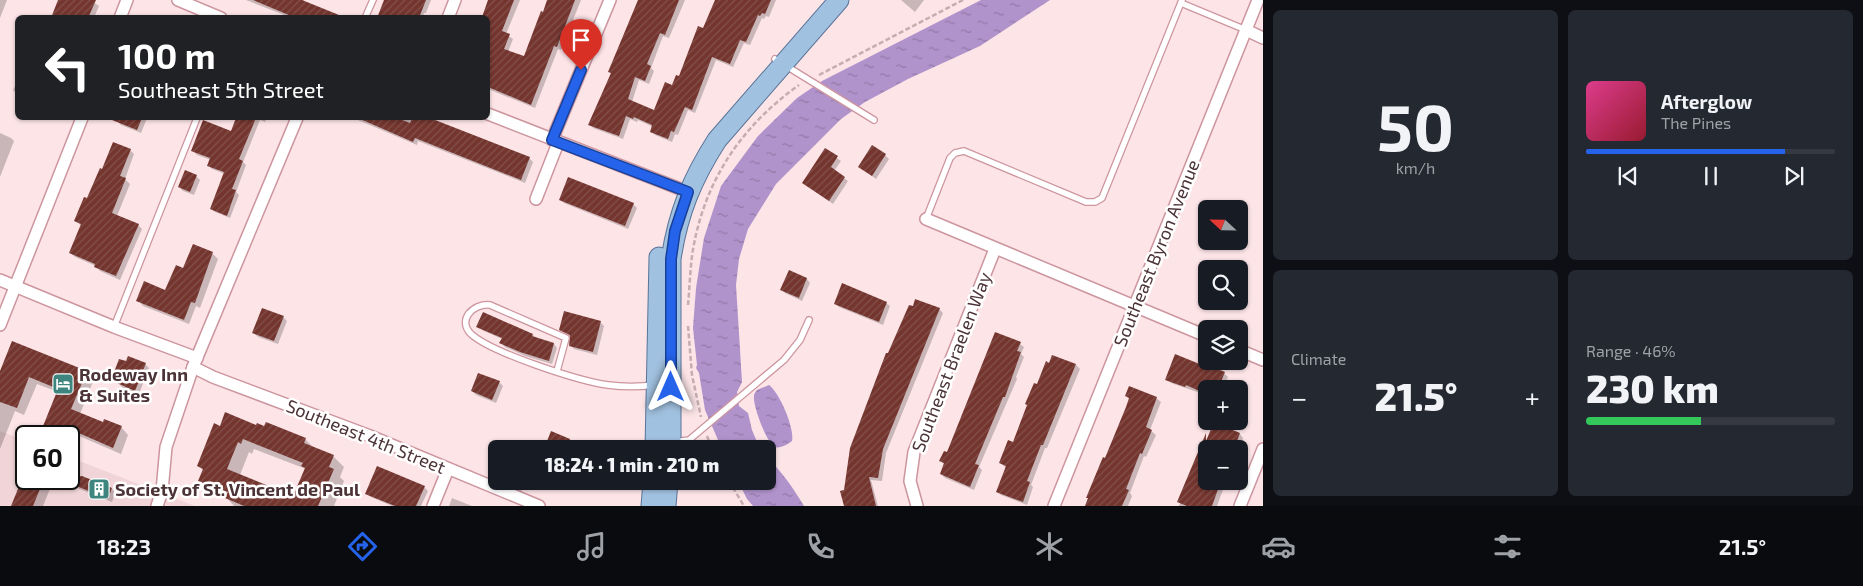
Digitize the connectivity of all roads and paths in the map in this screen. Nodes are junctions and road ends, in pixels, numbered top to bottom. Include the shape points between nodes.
1 (127, 0) edge
2 (178, 0) edge
3 (372, 0) edge
4 (455, 0) edge
5 (610, 0) edge
6 (824, 0) edge
7 (839, 0) edge
8 (963, 0) edge
9 (1258, 0) edge
10 (1181, 2) edge
11 (121, 15) edge
12 (214, 15) edge
13 (366, 15) edge
14 (449, 15) edge
15 (1246, 30) junction
16 (1263, 38) edge
17 (779, 62) junction
18 (808, 80) junction
19 (490, 115) edge
20 (81, 120) edge
21 (196, 120) edge
22 (296, 120) edge
23 (874, 120) dead end
24 (555, 142) junction
25 (682, 190) junction
26 (536, 199) dead end
27 (926, 219) joint
28 (996, 249) junction
29 (0, 280) edge
30 (16, 286) junction
31 (1134, 306) junction
32 (688, 314) dead end
33 (809, 320) dead end
34 (688, 322) dead end
35 (0, 326) edge
36 (114, 327) junction
37 (1198, 333) edge
38 (1248, 353) edge
39 (1262, 358) edge
40 (195, 362) junction
41 (557, 371) junction
42 (657, 385) junction
43 (704, 429) junction
44 (662, 440) edge
45 (663, 440) edge
46 (689, 440) edge
47 (708, 440) edge
48 (1263, 449) edge
49 (448, 469) junction
50 (652, 490) edge
51 (667, 490) edge
52 (734, 490) edge
53 (157, 506) edge
54 (433, 506) edge
55 (539, 506) edge
56 (651, 506) edge
57 (666, 506) edge
58 (744, 506) edge
59 (917, 506) edge
60 (1054, 506) edge
61 (1240, 506) edge

1 - 11 street
2 - 12 street
3 - 13 lane
4 - 14 street
5 - 24 street
6 - 17 main road
7 - 17 main road
8 - 18 path
9 - 15 street, Southeast Byron Avenue
10 - 15 lane
10 - 27 lane via 1102,198 1086,202 964,151 955,152
15 - 16 street
15 - 31 street, Southeast Byron Avenue
17 - 18 lane
17 - 25 main road
18 - 23 lane
18 - 32 path via 773,107 745,135 718,173 709,192 694,245
19 - 24 street
20 - 30 street
21 - 36 lane
22 - 40 street
24 - 25 street
24 - 26 street
25 - 42 main road via 661,241
25 - 45 main road via 671,259
27 - 28 street
28 - 31 street
28 - 59 street, Southeast Braelen Way via 914,452 910,481
29 - 30 street, Southeast 4th Street
30 - 35 street
30 - 36 street, Southeast 4th Street
31 - 37 street
31 - 60 street, Southeast Byron Avenue
33 - 43 lane via 800,340 784,360
34 - 43 path via 692,374
36 - 40 street, Southeast 4th Street
38 - 39 street
40 - 49 street, Southeast 4th Street via 213,377
40 - 53 street via 166,447 162,491
41 - 41 lane via 502,351 472,334 466,319 472,308 490,305 566,338
41 - 42 lane via 607,385
42 - 44 main road
43 - 46 lane
43 - 47 path
48 - 61 street
49 - 54 street
49 - 55 street, Southeast 4th Street
50 - 56 main road
51 - 57 main road
52 - 58 path

